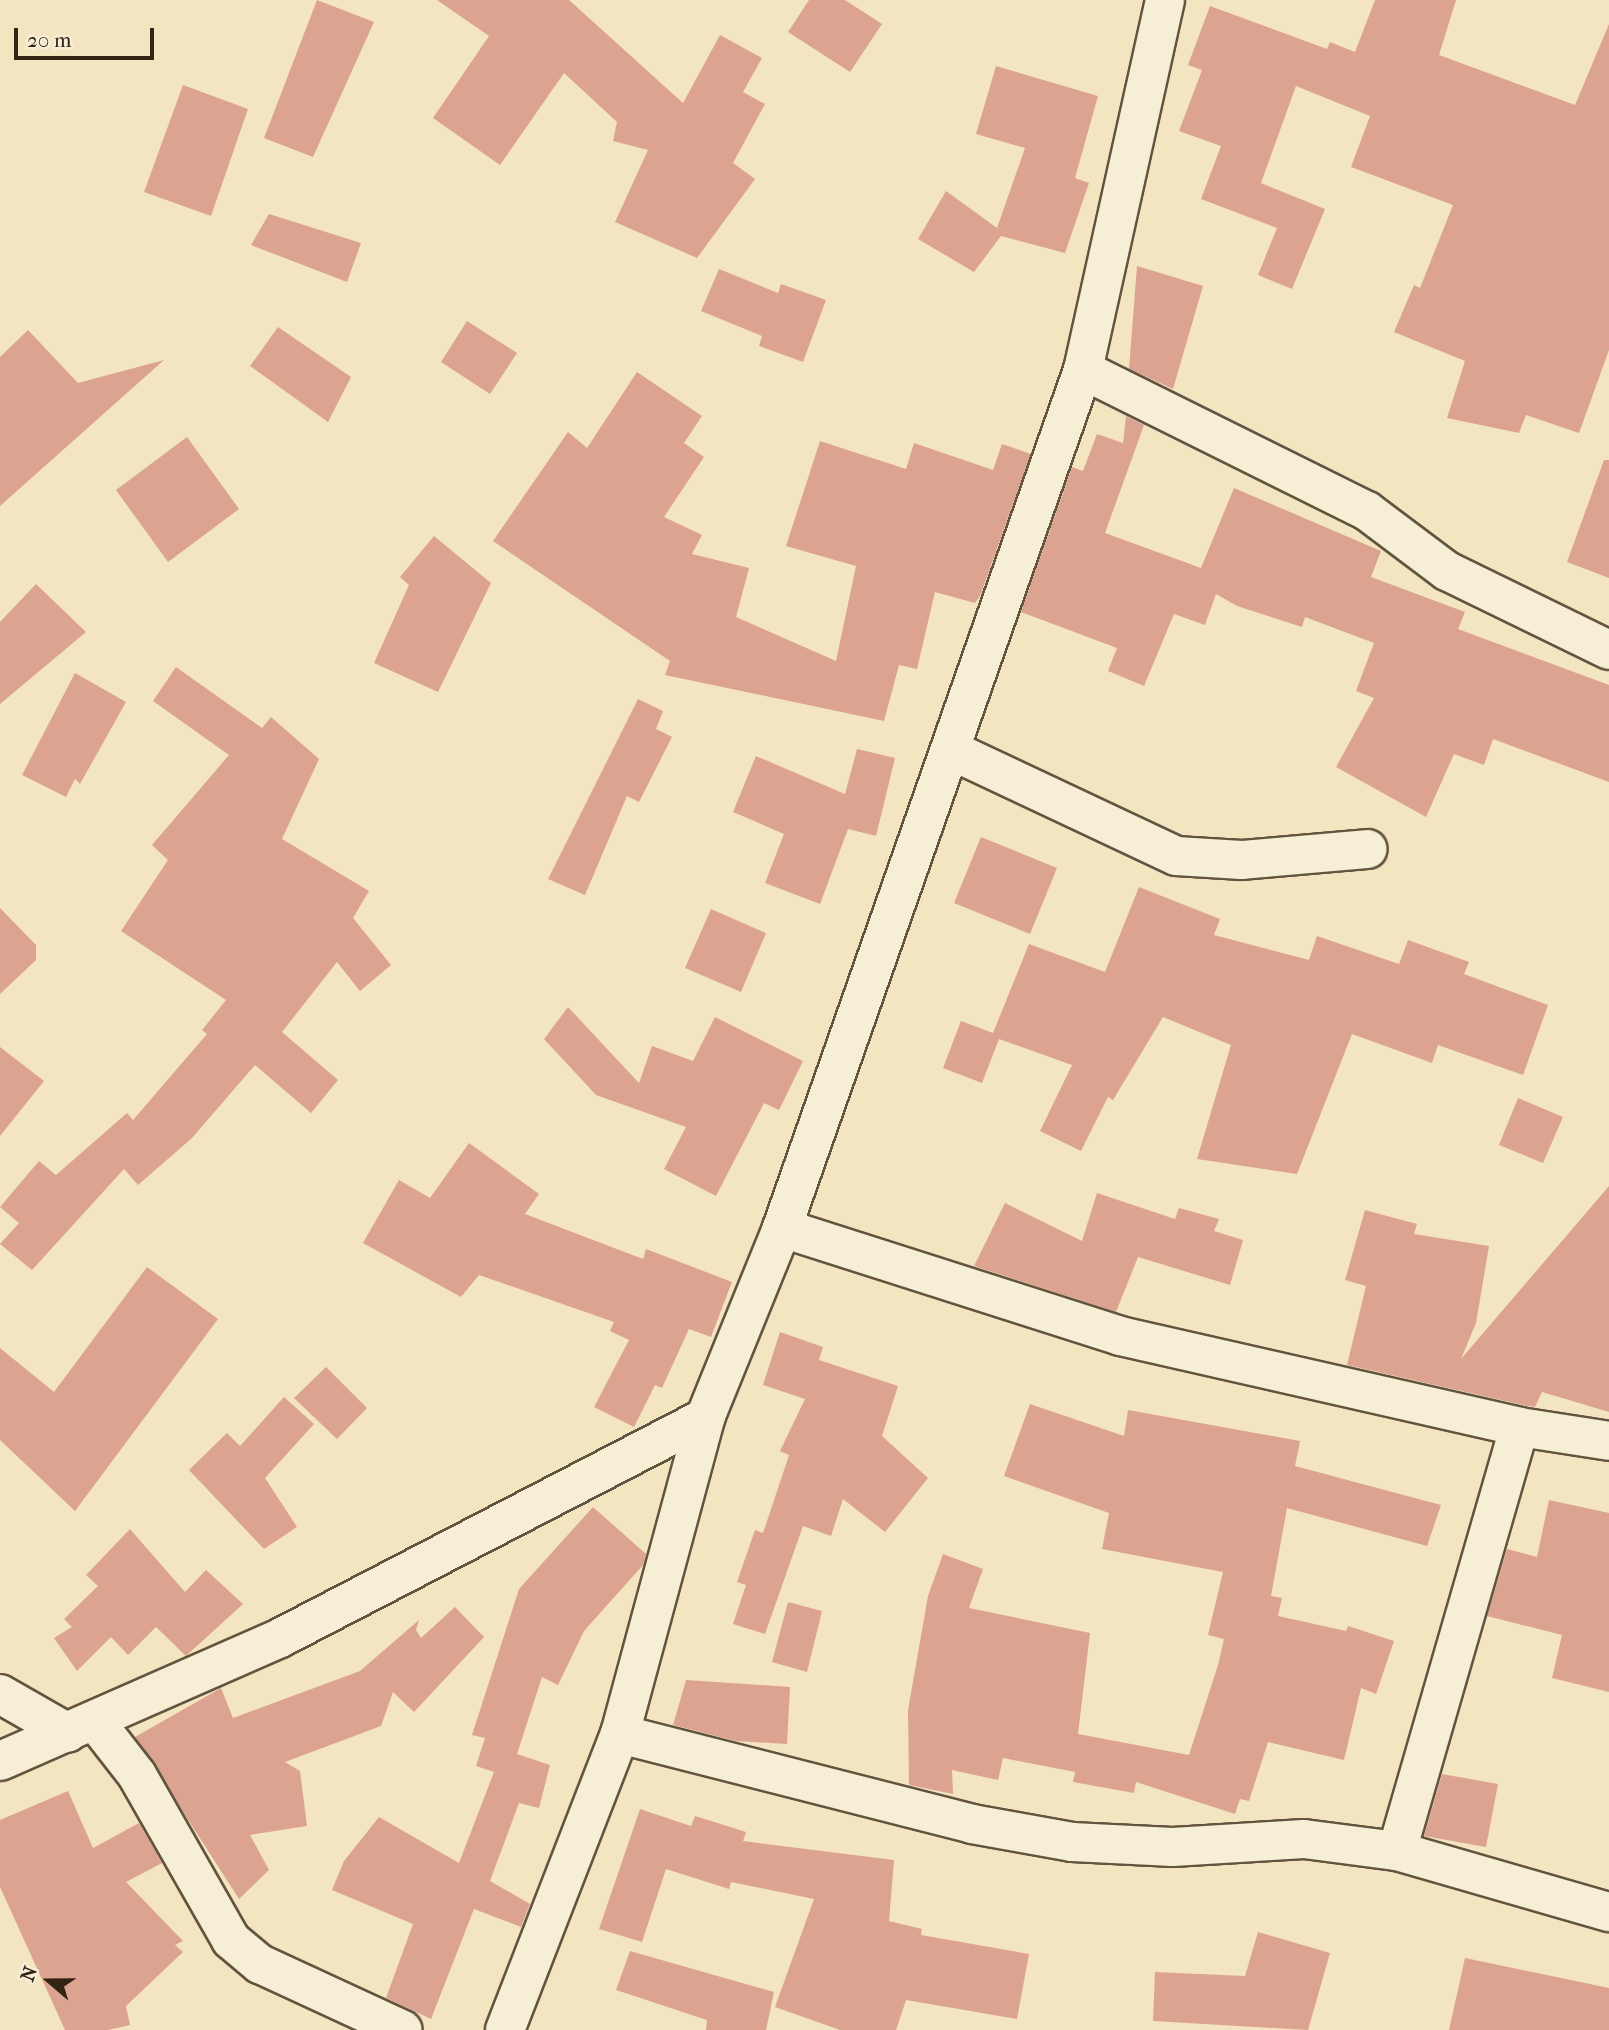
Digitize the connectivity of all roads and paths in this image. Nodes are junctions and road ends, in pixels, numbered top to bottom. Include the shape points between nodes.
1 (1165, 0) edge
2 (1083, 370) junction
3 (1609, 650) edge
4 (953, 751) junction
5 (1368, 849) dead end
6 (782, 1228) junction
7 (705, 1418) junction
8 (1519, 1427) junction
9 (1609, 1441) edge
10 (0, 1694) edge
11 (82, 1727) junction
12 (620, 1734) junction
13 (0, 1761) edge
14 (1398, 1851) junction
15 (1609, 1912) edge
16 (403, 2030) edge
17 (506, 2030) edge

1 - 2 street
2 - 3 street via 1367,511 1447,571
2 - 4 street
4 - 5 street via 1176,856 1242,860
4 - 6 street
6 - 7 street
6 - 8 street via 1120,1336
7 - 11 street via 280,1637
7 - 12 street
8 - 9 street
8 - 14 street
10 - 11 street
11 - 13 street
11 - 16 street via 137,1775 231,1940 260,1964
12 - 14 street via 972,1824 1072,1842 1172,1847 1304,1839
12 - 17 street
14 - 15 street

